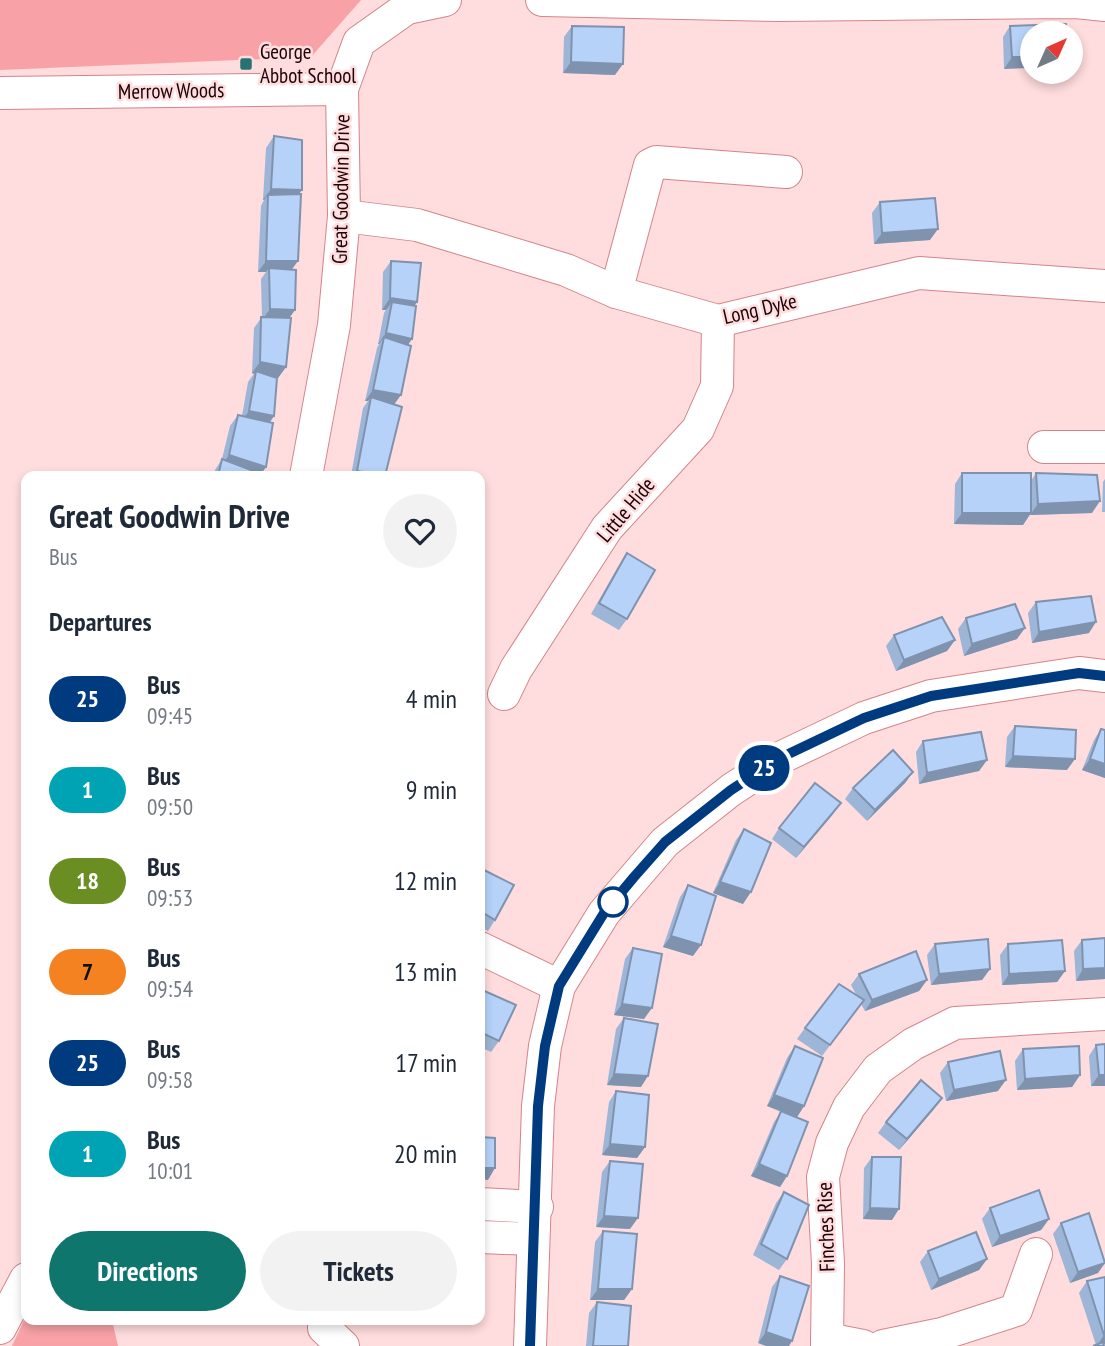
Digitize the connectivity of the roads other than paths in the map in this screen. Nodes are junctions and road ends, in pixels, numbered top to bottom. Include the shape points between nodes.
1 (445, 0) edge
2 (542, 0) edge
3 (1105, 5) edge
4 (342, 89) junction
5 (0, 93) edge
6 (786, 172) dead end
7 (344, 216) junction
8 (1105, 286) edge
9 (616, 292) junction
10 (718, 321) junction
11 (1044, 447) dead end
12 (1105, 447) edge
13 (307, 471) edge
14 (1105, 676) edge
15 (504, 694) dead end
16 (485, 950) edge
17 (559, 986) junction
18 (1105, 1014) edge
19 (485, 1204) edge
20 (537, 1207) junction
21 (485, 1237) edge
22 (533, 1239) junction
23 (1036, 1254) dead end
24 (21, 1288) edge
25 (324, 1325) edge
26 (0, 1328) edge
27 (827, 1343) edge
28 (343, 1346) edge
29 (530, 1346) edge
30 (863, 1346) edge
31 (883, 1346) edge

1 - 4 street, Great Goodwin Drive via 407,8 359,42
2 - 3 street
4 - 5 street, Merrow Woods
4 - 7 street, Great Goodwin Drive
6 - 9 street via 650,165
7 - 9 street, Long Dyke via 416,225 566,270
7 - 13 street, Great Goodwin Drive via 334,325
8 - 10 street, Long Dyke via 919,272
9 - 10 street, Long Dyke
10 - 15 street, Little Hide via 717,386 698,429 607,528
11 - 12 street
14 - 17 street via 1079,673 931,696 864,718 780,758 665,842 604,913
16 - 17 street
17 - 20 street via 538,1106
18 - 27 street, Finches Rise via 955,1023 913,1044 878,1069 849,1107 823,1177
19 - 20 street
20 - 22 street
21 - 22 street
22 - 29 street
23 - 31 street via 1016,1310 942,1334
24 - 26 street
25 - 28 street
27 - 30 street

